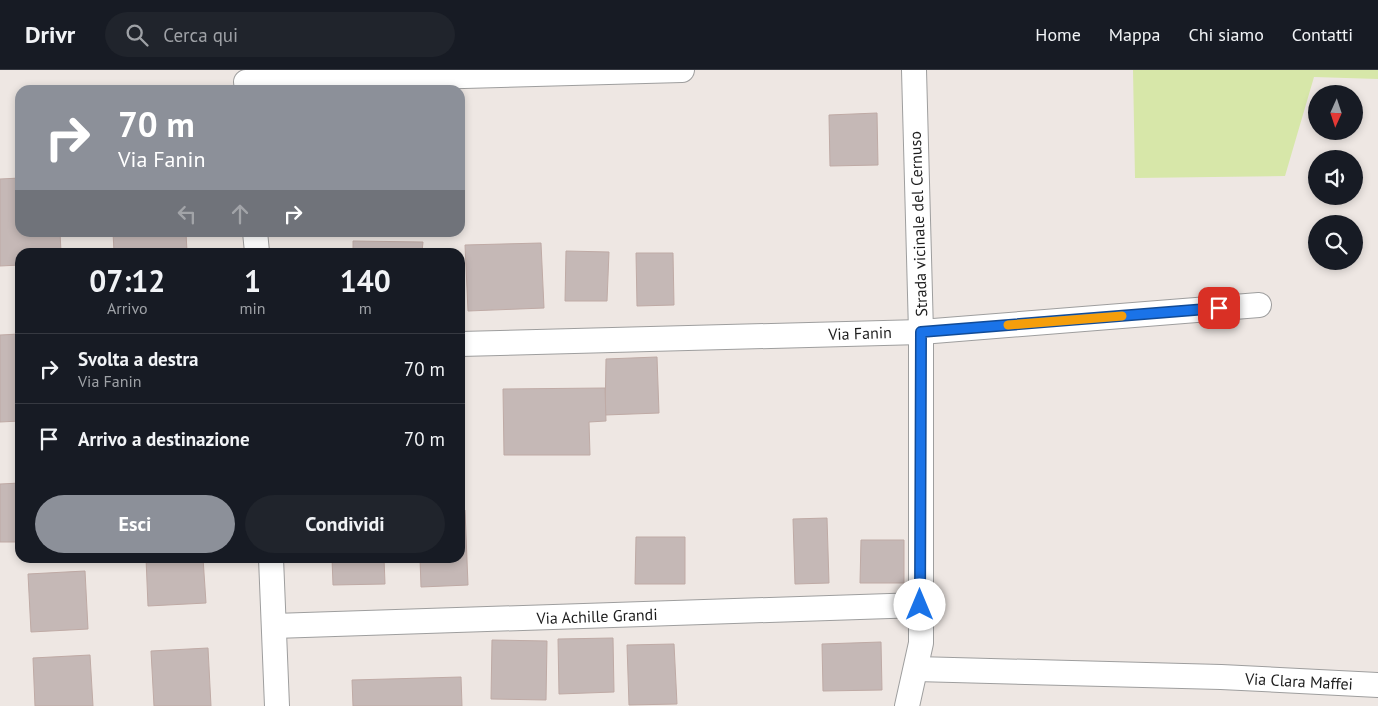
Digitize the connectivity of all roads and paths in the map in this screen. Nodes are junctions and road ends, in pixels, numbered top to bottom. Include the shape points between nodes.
1 (682, 70) edge
2 (914, 70) edge
3 (246, 81) edge
4 (1259, 305) dead end
5 (921, 332) junction
6 (465, 344) edge
7 (271, 563) edge
8 (920, 605) junction
9 (274, 626) junction
10 (916, 669) junction
11 (1378, 685) edge
12 (277, 706) edge
13 (907, 706) edge

1 - 3 street
2 - 5 street, Strada vicinale del Cernuso
4 - 5 street, Via Fanin
5 - 6 street, Via Fanin
5 - 8 street, Strada vicinale del Cernuso
7 - 9 street
8 - 9 street, Via Achille Grandi
8 - 10 street, Strada vicinale del Cernuso via 921,643
9 - 12 street
10 - 11 street, Via Clara Maffei via 1220,677
10 - 13 street, Strada vicinale del Cernuso

